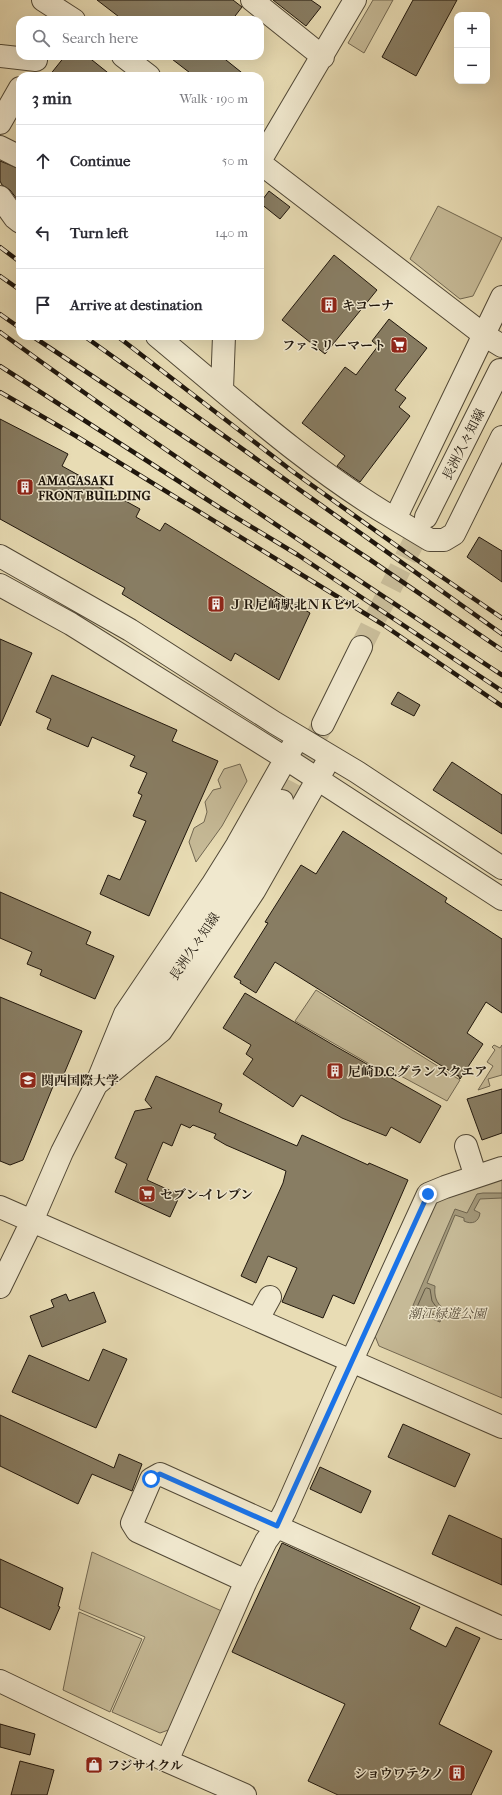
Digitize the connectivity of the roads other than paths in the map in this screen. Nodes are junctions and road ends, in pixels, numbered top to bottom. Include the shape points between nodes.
1 (44, 0) edge
2 (252, 0) edge
3 (355, 0) edge
4 (63, 16) edge
5 (0, 56) edge
6 (323, 57) junction
7 (16, 60) edge
8 (17, 60) edge
9 (128, 60) edge
10 (34, 64) edge
11 (144, 72) edge
12 (16, 95) edge
13 (0, 123) edge
14 (0, 147) edge
15 (16, 155) edge
16 (264, 155) edge
17 (264, 165) edge
18 (0, 197) edge
19 (16, 219) edge
20 (502, 297) edge
21 (163, 340) edge
22 (224, 340) edge
23 (493, 340) edge
24 (500, 370) dead end
25 (222, 389) junction
26 (502, 437) edge
27 (426, 517) tunnel mouth
28 (395, 519) junction
29 (0, 556) edge
30 (0, 585) edge
31 (361, 647) tunnel mouth
32 (323, 724) tunnel mouth
33 (298, 737) junction
34 (330, 756) junction
35 (285, 758) junction
36 (318, 779) junction
37 (282, 801) tunnel mouth
38 (502, 868) edge
39 (502, 899) edge
40 (96, 1084) junction
41 (466, 1146) dead end
42 (473, 1168) dead end
43 (502, 1168) edge
44 (0, 1207) edge
45 (32, 1221) junction
46 (0, 1287) edge
47 (270, 1297) dead end
48 (258, 1320) junction
49 (353, 1361) junction
50 (502, 1427) edge
51 (277, 1526) junction
52 (246, 1581) junction
53 (502, 1628) edge
54 (0, 1681) edge
55 (167, 1761) junction
56 (245, 1795) edge

1 - 4 street
2 - 6 street
3 - 6 street
5 - 7 street
6 - 16 street
8 - 10 street
9 - 11 street
12 - 13 street
14 - 15 street
17 - 23 street
18 - 19 street
20 - 23 street
21 - 25 street
22 - 25 street
23 - 28 street
24 - 27 street, 長洲久々知線
25 - 28 street via 330,477
26 - 28 street via 454,534 444,540 430,540
29 - 33 street via 130,630
30 - 35 street via 71,624
31 - 32 street
33 - 34 street
33 - 35 street
34 - 36 street
34 - 38 street
35 - 36 street
35 - 40 street via 212,885 125,1014
36 - 39 street
36 - 40 street via 254,891 160,1031
37 - 40 street, 長洲久々知線 via 221,906
40 - 45 street via 62,1152
41 - 42 street
43 - 49 street via 428,1194
44 - 45 street
45 - 46 street
45 - 48 street
47 - 48 street
48 - 49 street
49 - 50 street
49 - 51 street
51 - 52 street via 266,1541
51 - 52 street via 160,1474 151,1479 132,1523 137,1531
51 - 53 street
52 - 55 street
54 - 55 street
55 - 56 street

